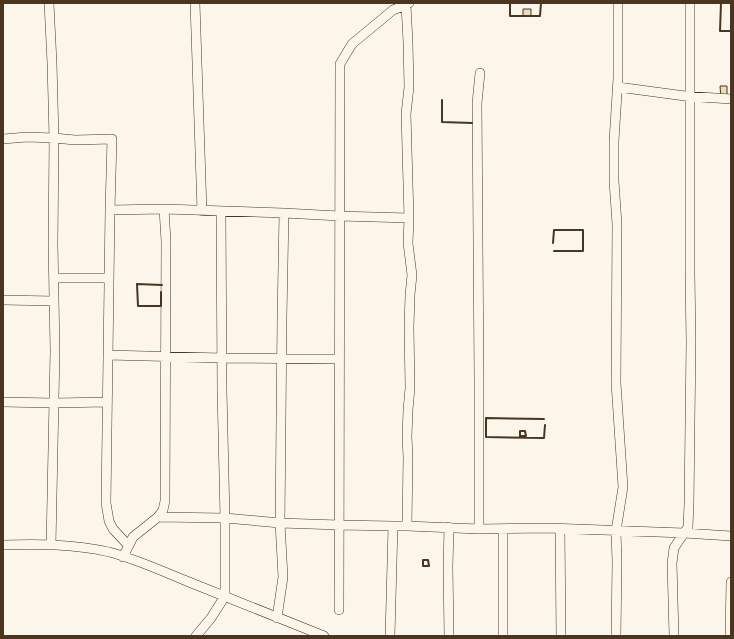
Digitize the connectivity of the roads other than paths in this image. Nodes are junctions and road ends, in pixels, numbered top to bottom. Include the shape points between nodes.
1 (49, 3) edge
2 (195, 3) edge
3 (618, 3) edge
4 (690, 3) edge
5 (408, 4) edge
6 (480, 73) dead end
7 (618, 87) junction
8 (690, 96) junction
9 (731, 99) edge
10 (54, 138) junction
11 (3, 139) edge
12 (164, 209) junction
13 (110, 210) junction
14 (202, 211) junction
15 (222, 212) junction
16 (284, 213) junction
17 (339, 216) junction
18 (409, 218) junction
19 (54, 278) junction
20 (109, 278) junction
21 (3, 300) edge
22 (54, 301) junction
23 (108, 355) junction
24 (166, 356) junction
25 (222, 358) junction
26 (282, 358) junction
27 (339, 359) junction
28 (3, 402) edge
29 (107, 402) junction
30 (54, 403) junction
31 (158, 517) junction
32 (225, 518) junction
33 (280, 523) junction
34 (339, 525) junction
35 (394, 526) junction
36 (407, 526) junction
37 (449, 527) junction
38 (479, 529) junction
39 (503, 529) junction
40 (560, 529) junction
41 (616, 531) junction
42 (684, 532) junction
43 (731, 536) edge
44 (3, 545) edge
45 (51, 545) junction
46 (128, 545) junction
47 (123, 557) junction
48 (731, 582) edge
49 (225, 596) junction
50 (339, 610) dead end
51 (277, 618) junction
52 (196, 636) edge
53 (324, 636) edge
54 (390, 636) edge
55 (449, 636) edge
56 (503, 636) edge
57 (561, 636) edge
58 (616, 636) edge
59 (674, 636) edge
60 (730, 636) edge

1 - 10 street
2 - 14 street
3 - 7 street
4 - 8 street
5 - 17 street via 393,10 352,44 340,64
5 - 18 street via 409,87 406,114
6 - 38 street via 477,103
7 - 8 street
7 - 41 street via 614,141 617,232 616,383 623,488
8 - 9 street
8 - 42 street via 689,518 688,527
10 - 11 street
10 - 13 street via 112,139
10 - 19 street
12 - 13 street
12 - 14 street
12 - 24 street
13 - 20 street
14 - 15 street
15 - 16 street
15 - 25 street
16 - 17 street
16 - 26 street
17 - 18 street
17 - 27 street
18 - 36 street via 408,243 412,275
19 - 20 street
19 - 22 street
20 - 23 street
21 - 22 street
22 - 30 street
23 - 24 street
23 - 29 street
24 - 25 street
24 - 31 street via 165,501
25 - 26 street
25 - 32 street
26 - 27 street
26 - 33 street
27 - 34 street
28 - 30 street
29 - 30 street
29 - 46 street via 106,503 113,529
30 - 45 street
31 - 32 street
31 - 46 street via 133,537
32 - 33 street
32 - 49 street
33 - 34 street
33 - 51 street via 283,577
34 - 35 street
34 - 50 street
35 - 36 street
35 - 54 street
36 - 37 street
37 - 38 street
37 - 55 street
38 - 39 street
39 - 40 street
39 - 56 street
40 - 41 street
40 - 57 street
41 - 42 street
41 - 58 street
42 - 43 street
42 - 59 street via 674,548 672,563
44 - 45 street
45 - 47 street via 72,546
46 - 47 street
47 - 49 street
48 - 60 street
49 - 51 street
49 - 52 street
51 - 53 street

